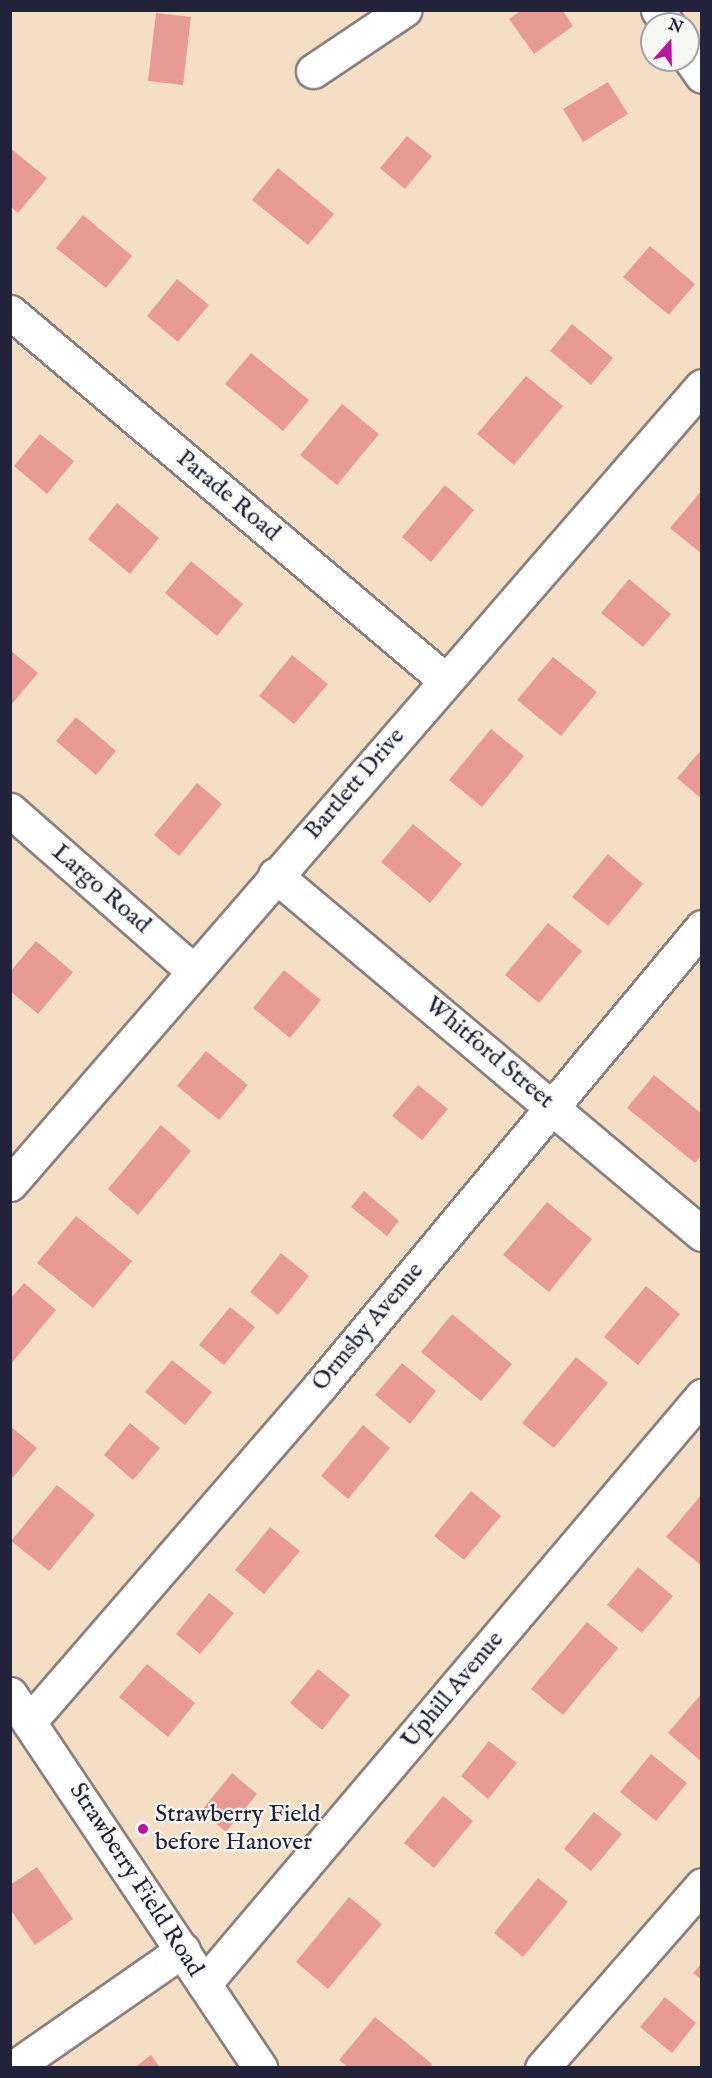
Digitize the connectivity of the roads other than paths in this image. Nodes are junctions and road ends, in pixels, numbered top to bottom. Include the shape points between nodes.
1 (404, 10) edge
2 (313, 70) dead end
3 (10, 312) edge
4 (702, 386) edge
5 (445, 680) junction
6 (10, 810) edge
7 (275, 875) junction
8 (702, 927) edge
9 (191, 969) junction
10 (551, 1105) junction
11 (10, 1184) edge
12 (702, 1234) edge
13 (702, 1396) edge
14 (10, 1694) edge
15 (28, 1722) junction
16 (702, 1885) edge
17 (183, 1950) junction
18 (204, 1984) junction
19 (14, 2067) edge
20 (260, 2067) edge
21 (542, 2067) edge

1 - 2 street
3 - 5 street, Parade Road
4 - 5 street, Bartlett Drive
5 - 7 street, Bartlett Drive
6 - 9 street, Largo Road
7 - 9 street, Bartlett Drive
7 - 10 street, Whitford Street
8 - 10 street, Ormsby Avenue
9 - 11 street, Bartlett Drive
10 - 12 street, Whitford Street
10 - 15 street, Ormsby Avenue via 320,1386
13 - 18 street, Uphill Avenue
14 - 15 street, Strawberry Field Road
15 - 17 street, Strawberry Field Road
16 - 21 street
17 - 18 street, Strawberry Field Road
17 - 19 street
18 - 20 street, Strawberry Field Road

